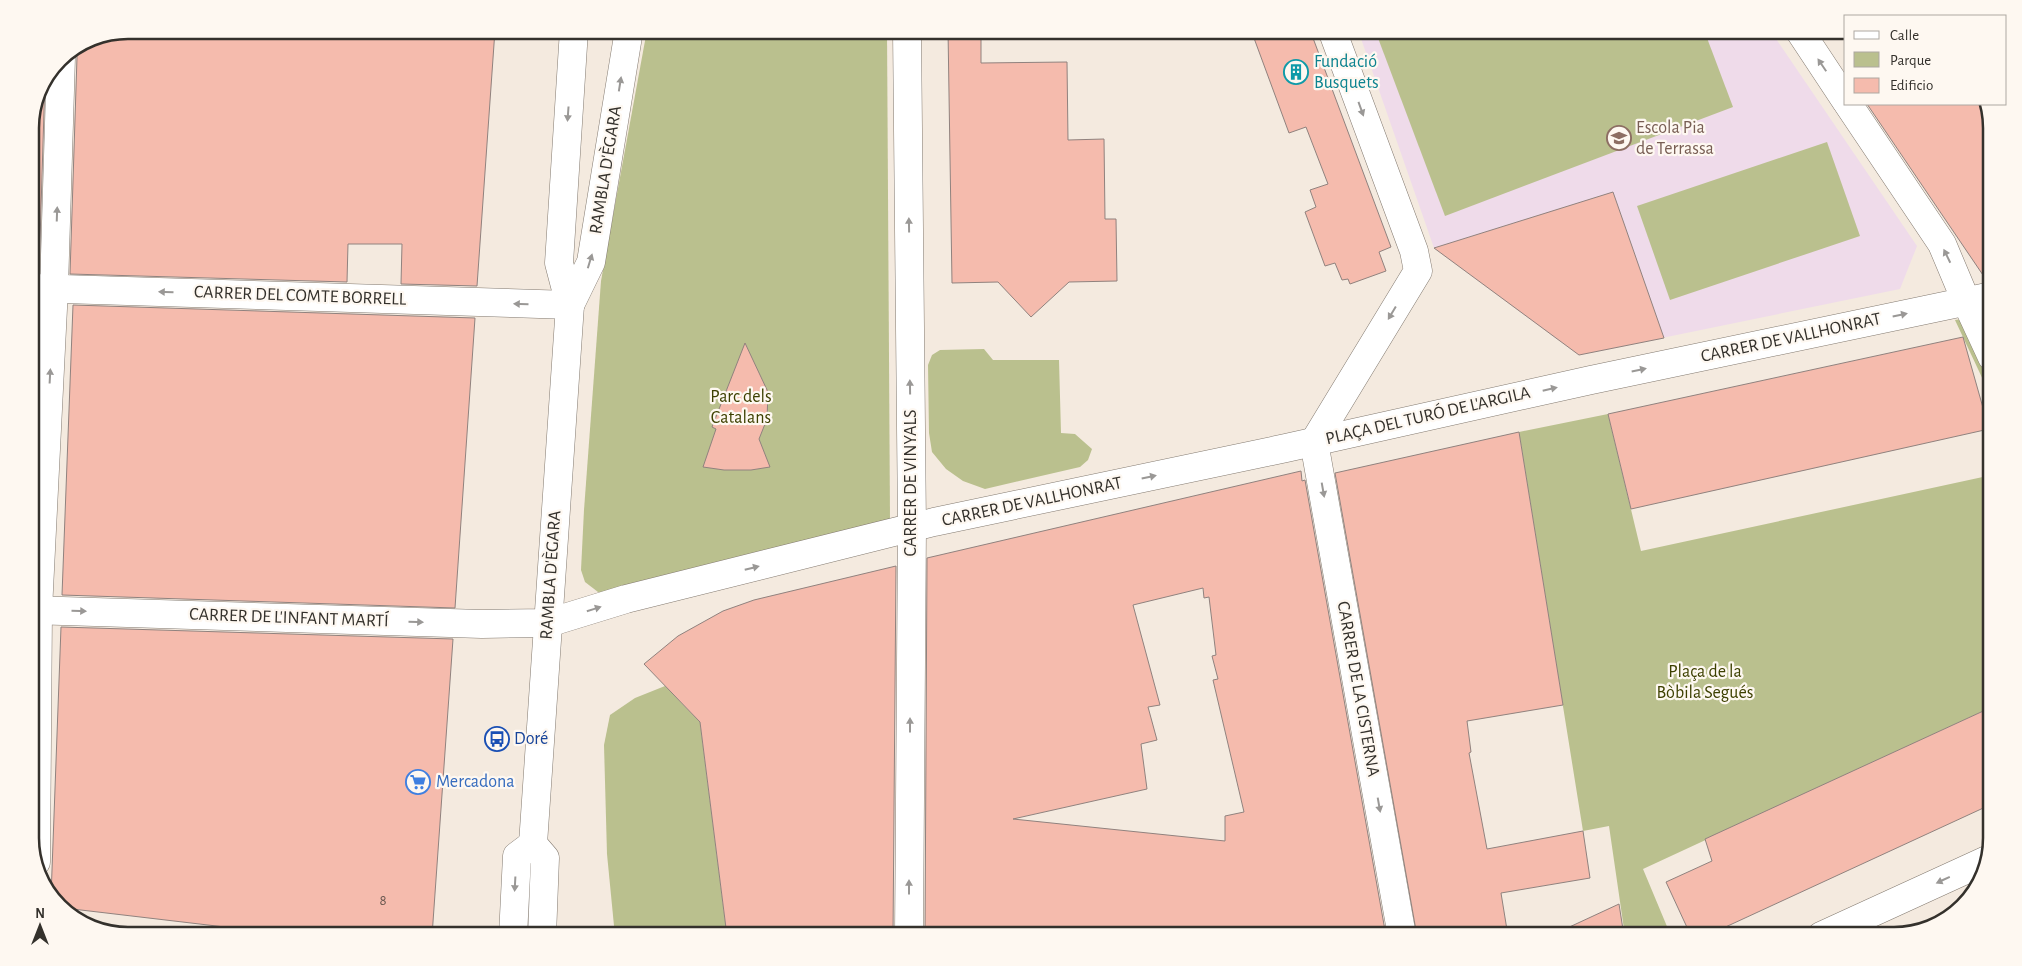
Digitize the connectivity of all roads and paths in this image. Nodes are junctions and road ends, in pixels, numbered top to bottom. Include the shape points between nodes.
1 (573, 39) edge
2 (627, 39) edge
3 (907, 39) edge
4 (1335, 39) edge
5 (1805, 39) edge
6 (60, 70) edge
7 (1844, 97) edge
8 (1849, 105) edge
9 (42, 288) edge
10 (1979, 298) edge
11 (570, 305) junction
12 (1983, 316) edge
13 (1591, 380) joint
14 (39, 409) edge
15 (1314, 442) junction
16 (912, 528) junction
17 (39, 610) edge
18 (548, 623) junction
19 (533, 844) junction
20 (1979, 864) edge
21 (544, 884) junction
22 (512, 927) edge
23 (542, 927) edge
24 (552, 927) edge
25 (909, 927) edge
26 (1400, 927) edge
27 (1841, 927) edge

1 -> 11 street, RAMBLA D'ÈGARA via 559,263
11 -> 2 street, RAMBLA D'ÈGARA via 590,262
16 -> 3 street, CARRER DE VINYALS
4 -> 15 street, PLAÇA DEL TURÓ DE L'ARGILA via 1414,251 1418,271
7 -> 5 street
9 -> 6 street
10 -> 8 street
11 -> 9 street, CARRER DEL COMTE BORRELL
14 -> 9 street
10 - 12 street
13 -> 10 street, CARRER DE VALLHONRAT
11 - 18 street, RAMBLA D'ÈGARA
15 -> 13 street, PLAÇA DEL TURÓ DE L'ARGILA
16 -> 15 street, CARRER DE VALLHONRAT
15 -> 26 street, CARRER DE LA CISTERNA
18 -> 16 street, CARRER DE VALLHONRAT via 626,599
25 -> 16 street, CARRER DE VINYALS
17 -> 18 street, CARRER DE L'INFANT MARTÍ via 482,624
18 - 19 street, RAMBLA D'ÈGARA
19 - 21 street via 545,858
19 -> 22 street via 516,856
20 -> 27 street
21 - 23 street
21 - 24 street

